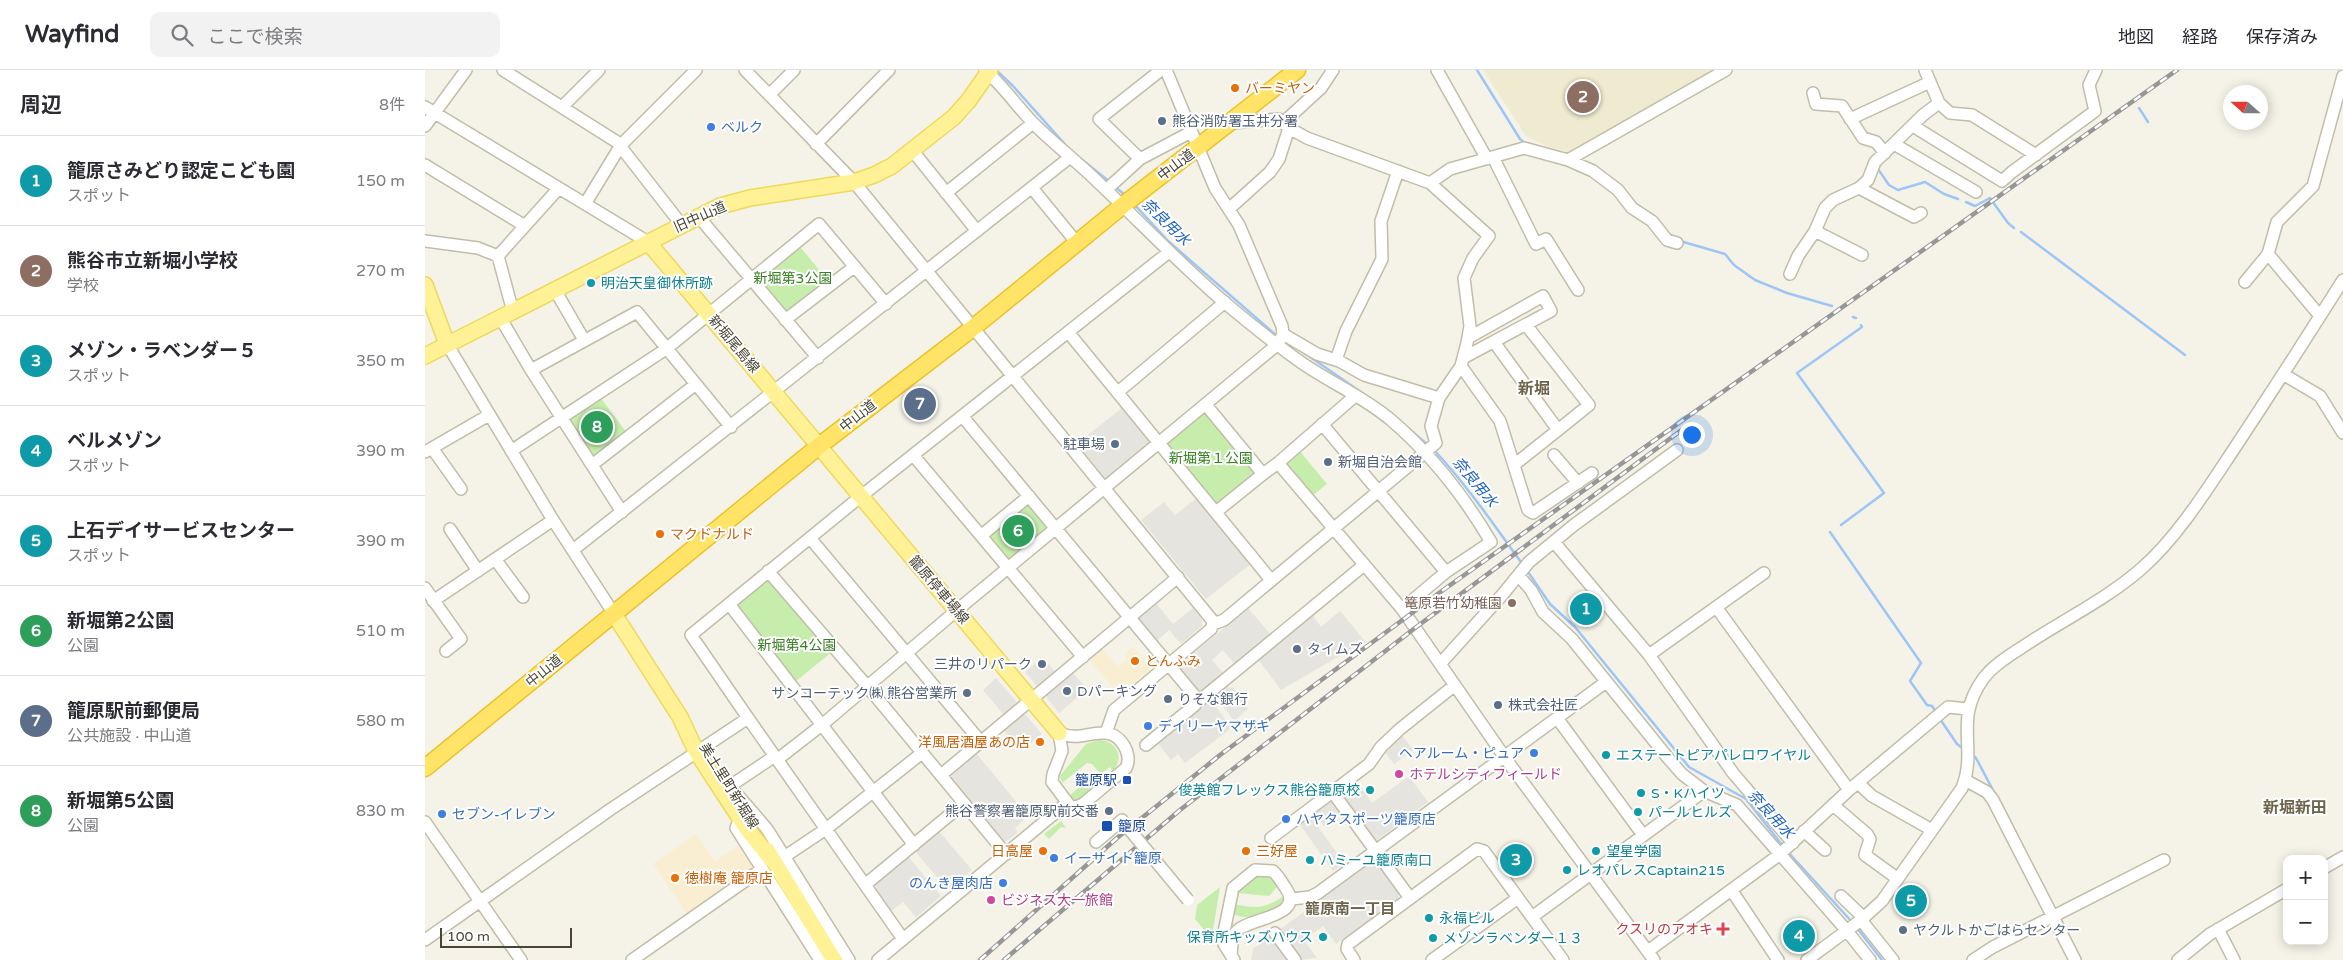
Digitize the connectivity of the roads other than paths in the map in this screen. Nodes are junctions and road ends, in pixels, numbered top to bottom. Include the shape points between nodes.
1 (466, 70) edge
2 (503, 70) edge
3 (599, 70) edge
4 (697, 70) edge
5 (745, 70) edge
6 (794, 70) edge
7 (889, 70) edge
8 (1161, 70) edge
9 (1166, 70) edge
10 (1296, 70) edge
11 (1333, 70) edge
12 (1437, 70) edge
13 (1726, 70) edge
14 (1925, 70) edge
15 (2096, 70) edge
16 (988, 71) edge
17 (2343, 76) edge
18 (1930, 82) junction
19 (1813, 93) dead end
20 (769, 95) junction
21 (1939, 103) junction
22 (425, 107) edge
23 (562, 107) junction
24 (436, 113) junction
25 (1851, 119) junction
26 (1232, 122) junction
27 (1033, 123) junction
28 (1287, 125) junction
29 (425, 126) edge
30 (1913, 126) junction
31 (1191, 132) junction
32 (817, 144) junction
33 (1894, 144) junction
34 (621, 145) junction
35 (1198, 149) junction
36 (912, 150) junction
37 (1885, 153) junction
38 (2036, 155) junction
39 (1069, 158) junction
40 (1490, 158) junction
41 (1140, 159) junction
42 (1568, 160) junction
43 (425, 165) edge
44 (1398, 171) junction
45 (854, 182) junction
46 (1430, 182) junction
47 (1112, 186) junction
48 (559, 188) junction
49 (1032, 188) junction
50 (1859, 188) junction
51 (1976, 192) dead end
52 (946, 193) junction
53 (1127, 202) junction
54 (585, 204) junction
55 (1229, 209) junction
56 (1921, 213) dead end
57 (698, 216) junction
58 (681, 224) junction
59 (525, 226) junction
60 (1815, 230) junction
61 (977, 231) junction
62 (425, 241) edge
63 (649, 242) junction
64 (1077, 243) junction
65 (1677, 243) dead end
66 (1169, 252) junction
67 (2267, 254) junction
68 (1863, 255) dead end
69 (498, 256) junction
70 (854, 267) junction
71 (928, 272) junction
72 (1790, 274) dead end
73 (751, 280) junction
74 (2343, 280) edge
75 (2245, 282) dead end
76 (425, 285) edge
77 (555, 290) junction
78 (1578, 290) dead end
79 (1225, 302) junction
80 (886, 304) junction
81 (708, 314) junction
82 (507, 315) junction
83 (2321, 316) junction
84 (785, 320) junction
85 (1526, 325) junction
86 (974, 327) junction
87 (1068, 332) junction
88 (1468, 338) junction
89 (1280, 339) junction
90 (584, 340) junction
91 (1494, 342) junction
92 (447, 344) junction
93 (667, 349) junction
94 (425, 356) edge
95 (819, 358) junction
96 (1336, 360) junction
97 (1462, 362) junction
98 (531, 370) junction
99 (2283, 374) junction
100 (1013, 377) junction
101 (696, 384) junction
102 (775, 392) junction
103 (1118, 392) junction
104 (1355, 396) junction
105 (1439, 398) junction
106 (1206, 405) junction
107 (489, 415) junction
108 (963, 417) junction
109 (562, 418) junction
110 (1322, 424) junction
111 (731, 427) junction
112 (1558, 430) junction
113 (2343, 434) edge
114 (1160, 444) junction
115 (819, 446) junction
116 (1430, 449) junction
117 (428, 450) edge
118 (1677, 450) dead end
119 (511, 451) junction
120 (913, 455) junction
121 (1554, 455) dead end
122 (1278, 463) junction
123 (592, 465) junction
124 (1515, 465) junction
125 (1263, 474) junction
126 (1592, 474) dead end
127 (1578, 483) junction
128 (1106, 488) junction
129 (461, 489) dead end
130 (1378, 492) junction
131 (1029, 496) junction
132 (860, 497) junction
133 (622, 512) junction
134 (1216, 512) junction
135 (553, 520) junction
136 (450, 529) dead end
137 (1334, 529) junction
138 (1056, 530) junction
139 (982, 535) junction
140 (810, 538) junction
141 (1553, 542) junction
142 (573, 550) junction
143 (495, 559) junction
144 (1365, 565) junction
145 (1008, 569) junction
146 (478, 571) junction
147 (768, 572) junction
148 (1447, 572) junction
149 (1764, 572) dead end
150 (1520, 574) junction
151 (1178, 577) junction
152 (1271, 580) junction
153 (425, 588) edge
154 (523, 597) dead end
155 (433, 601) junction
156 (729, 604) junction
157 (1716, 608) junction
158 (1402, 609) junction
159 (956, 611) junction
160 (614, 614) junction
161 (1129, 618) junction
162 (1213, 624) junction
163 (446, 651) dead end
164 (905, 654) junction
165 (1649, 655) junction
166 (1083, 657) junction
167 (1168, 664) junction
168 (1440, 664) junction
169 (1606, 682) junction
170 (1455, 685) junction
171 (867, 686) junction
172 (1031, 700) junction
173 (1195, 705) dead end
174 (1968, 709) junction
175 (748, 718) junction
176 (1557, 718) junction
177 (823, 724) junction
178 (1059, 733) junction
179 (1106, 733) junction
180 (981, 742) junction
181 (1146, 745) dead end
182 (701, 748) junction
183 (922, 752) junction
184 (1505, 757) junction
185 (776, 758) junction
186 (425, 768) edge
187 (941, 775) junction
188 (1965, 780) junction
189 (1853, 786) junction
190 (726, 788) junction
191 (1335, 790) junction
192 (1704, 791) junction
193 (874, 792) junction
194 (964, 803) junction
195 (1067, 803) junction
196 (1833, 805) junction
197 (1114, 810) dead end
198 (1123, 821) junction
199 (425, 822) edge
200 (826, 830) junction
201 (1932, 830) junction
202 (1804, 831) junction
203 (1643, 835) junction
204 (1271, 838) dead end
205 (1096, 842) dead end
206 (1793, 843) junction
207 (913, 845) junction
208 (1825, 850) dead end
209 (1375, 851) junction
210 (1006, 854) junction
211 (1779, 855) junction
212 (2343, 857) edge
213 (2164, 860) dead end
214 (773, 862) junction
215 (2328, 866) edge
216 (1590, 874) junction
217 (1898, 879) junction
218 (866, 884) junction
219 (1732, 891) junction
220 (2283, 891) edge
221 (1841, 896) dead end
222 (1410, 898) junction
223 (1518, 898) junction
224 (1291, 899) junction
225 (480, 900) junction
226 (1188, 900) dead end
227 (1532, 917) junction
228 (2053, 917) junction
229 (1863, 919) junction
230 (2218, 929) junction
231 (1847, 931) junction
232 (1275, 933) dead end
233 (903, 939) junction
234 (425, 940) edge
235 (1651, 956) edge
236 (1232, 957) edge
237 (1561, 959) edge
238 (521, 960) edge
239 (632, 960) edge
240 (820, 960) edge
241 (834, 960) edge
242 (849, 960) edge
243 (878, 960) edge
244 (1295, 960) edge
245 (1354, 960) edge
246 (1432, 960) edge
247 (1778, 960) edge
248 (1807, 960) edge
249 (1870, 960) edge
250 (1893, 960) edge
251 (1973, 960) edge
252 (2075, 960) edge
253 (2178, 960) edge
254 (2234, 960) edge

1 - 24 street
2 - 23 street
3 - 23 street
4 - 34 street
5 - 20 street
6 - 20 street
7 - 32 street
8 - 41 street via 1099,120
9 - 31 street
10 - 26 highway, 中山道
11 - 28 street
12 - 40 street
13 - 42 street
14 - 18 street
15 - 38 street via 2089,85 2095,111
16 - 27 street
16 - 36 main road, 旧中山道 via 955,117
17 - 67 street via 2313,186 2277,222
18 - 21 street
18 - 25 street
19 - 25 street via 1816,104 1842,106
20 - 32 street
21 - 30 street
21 - 38 street via 1950,113 1972,115
22 - 24 street
23 - 34 street
24 - 29 street
24 - 48 street
25 - 37 street via 1863,138 1876,142
26 - 28 street via 1279,119
26 - 35 highway, 中山道
27 - 39 street
27 - 52 street
28 - 44 street via 1307,138
28 - 55 street via 1279,159 1270,172
30 - 33 street
30 - 38 street via 2003,181
31 - 35 street
31 - 41 street
32 - 45 street
33 - 37 street
33 - 51 street
34 - 54 street
34 - 58 street
35 - 53 highway, 中山道
35 - 55 street via 1215,188
36 - 45 main road, 旧中山道 via 891,166
36 - 52 street
37 - 50 street via 1875,162 1868,180
39 - 47 street
39 - 49 street
40 - 42 street via 1524,148
40 - 46 street via 1450,170
40 - 78 street via 1536,244 1546,240
41 - 47 street
42 - 65 street via 1593,171 1618,190 1632,208 1652,221 1667,240
43 - 59 street
44 - 46 street
44 - 96 street via 1381,221 1382,259 1346,331
45 - 57 main road, 旧中山道 via 749,198
45 - 71 street
46 - 88 street via 1489,236 1464,278 1469,308
47 - 53 street
48 - 54 street
48 - 59 street
49 - 61 street
49 - 64 street
50 - 56 street via 1914,217
50 - 60 street via 1833,200 1825,208
52 - 61 street
53 - 64 highway, 中山道
53 - 66 street
54 - 63 street
55 - 89 street via 1239,225 1281,326
57 - 58 main road, 旧中山道
57 - 73 street
58 - 63 main road, 旧中山道
59 - 69 street
60 - 68 street
60 - 72 street
61 - 71 street
62 - 69 street via 478,248
63 - 77 main road, 旧中山道
63 - 81 main road, 新堀尾島線
64 - 86 highway, 中山道
66 - 79 street
66 - 87 street
67 - 75 street
67 - 83 street
69 - 82 street
70 - 73 street via 819,224
70 - 80 street
70 - 84 street
71 - 80 street
71 - 86 street
73 - 81 street
73 - 84 street
74 - 83 street
76 - 92 main road
77 - 82 main road, 旧中山道
77 - 90 street
79 - 89 street
79 - 103 street
80 - 95 street
81 - 93 street
81 - 102 main road, 新堀尾島線
82 - 92 main road, 旧中山道
82 - 98 street
83 - 99 street
84 - 95 street
85 - 88 street via 1551,311 1543,296
85 - 91 street
85 - 112 street via 1589,405
86 - 100 street
86 - 115 highway, 中山道
87 - 100 street
87 - 103 street
88 - 97 street
89 - 96 street
89 - 104 street via 1302,363
89 - 106 street
90 - 93 street via 637,312
90 - 98 street
91 - 97 street
91 - 112 street
92 - 94 main road, 旧中山道
92 - 107 street
93 - 101 street
93 - 109 street
95 - 102 street
96 - 105 street via 1364,375
97 - 105 street
97 - 124 street via 1500,421
98 - 109 street
99 - 113 street via 2320,396
99 - 174 street via 2205,493 2161,548 2117,588 2059,622 1994,668 1980,684
100 - 108 street
100 - 128 street
101 - 111 street
101 - 123 street
102 - 111 street
102 - 115 main road, 新堀尾島線
103 - 114 street
104 - 110 street
104 - 116 street
105 - 116 street via 1431,426 1437,440
106 - 114 street
106 - 125 street
107 - 117 street
107 - 119 street
108 - 120 street
108 - 131 street
109 - 119 street
109 - 123 street
110 - 122 street
110 - 130 street
111 - 133 street
112 - 124 street
114 - 128 street
114 - 134 street
115 - 132 main road, 籠原停車場線
115 - 160 highway, 中山道
116 - 130 street
116 - 148 street via 1491,542
117 - 129 street
118 - 141 street
119 - 135 street
120 - 132 street
120 - 139 street
121 - 127 street
122 - 125 street
122 - 137 street
123 - 133 street
124 - 127 street via 1528,510 1533,513
125 - 134 street
126 - 127 street
128 - 138 street
128 - 151 street
130 - 137 street
130 - 148 street
131 - 138 street
131 - 139 street
132 - 140 street
132 - 159 main road, 籠原停車場線
133 - 142 street
134 - 152 street
135 - 142 street
135 - 143 street
136 - 146 street
137 - 144 street
137 - 152 street
138 - 145 street
138 - 161 street
139 - 145 street
140 - 147 street
140 - 164 street
141 - 150 street
141 - 165 street
142 - 160 street
143 - 146 street
143 - 154 street
144 - 158 street
144 - 167 street via 1199,701
145 - 159 street
145 - 166 street
146 - 155 street
147 - 156 street
147 - 171 street
148 - 158 street
149 - 157 street
150 - 168 street
150 - 169 street via 1543,612 1572,639
151 - 161 street
151 - 162 street
152 - 162 street via 1224,620
153 - 155 street
155 - 163 street via 461,639
156 - 175 street via 691,635
156 - 177 street
157 - 165 street
157 - 189 street
158 - 168 street
159 - 164 street
159 - 172 main road, 籠原停車場線
160 - 182 main road, 美土里町新堀線
160 - 186 highway, 中山道
161 - 166 street
161 - 167 street
162 - 167 street
164 - 171 street
164 - 180 street
165 - 206 street via 1733,773
166 - 172 street
167 - 179 street via 1114,710
168 - 170 street
169 - 176 street
169 - 192 street via 1682,774
170 - 184 street
170 - 191 street via 1400,729 1369,764
171 - 177 street
171 - 183 street
172 - 178 main road, 籠原停車場線
172 - 180 street
173 - 181 street
174 - 188 street
174 - 189 street via 1947,706
175 - 182 street
175 - 185 street
176 - 184 street
176 - 203 street
177 - 185 street
177 - 193 street
178 - 179 street via 1075,738
178 - 195 street via 1062,751 1052,778
179 - 195 street via 1125,747 1129,760 1126,768 1083,804 1073,807
180 - 187 street
182 - 190 main road, 美土里町新堀線
182 - 225 street
183 - 187 street
183 - 193 street
184 - 209 street
184 - 216 street
185 - 190 street
185 - 200 street
187 - 194 street
188 - 201 street
188 - 228 street via 1987,792 1993,800
189 - 196 street
189 - 201 street
190 - 214 main road, 美土里町新堀線
190 - 214 street via 767,829
191 - 204 street
191 - 209 street via 1334,794
192 - 203 street
192 - 211 street via 1737,805
193 - 200 street
193 - 207 street
194 - 207 street
194 - 210 street
195 - 210 street
196 - 202 street
196 - 217 street via 1867,834 1870,839 1865,855
197 - 198 street
198 - 205 street
198 - 226 street, bridge
199 - 225 street
200 - 214 street
200 - 218 street
201 - 217 street
202 - 206 street
202 - 208 street
203 - 216 street
206 - 211 street
207 - 218 street
209 - 222 street
209 - 224 street via 1317,893
210 - 233 street
211 - 219 street
211 - 231 street
212 - 215 street
213 - 228 street
214 - 239 street
214 - 240 street
214 - 241 main road, 美土里町新堀線
214 - 242 street
216 - 227 street
216 - 235 street
217 - 229 street
218 - 233 street
219 - 235 street
219 - 247 street
220 - 230 street
221 - 229 street
222 - 223 street via 1477,850 1484,851
222 - 245 street via 1348,944 1347,949
223 - 227 street
223 - 246 street
224 - 236 street via 1287,906 1271,917 1240,929 1233,938
224 - 236 street via 1277,875 1268,870 1255,870 1237,883 1230,895 1223,937
225 - 234 street
225 - 238 street
227 - 237 street
228 - 251 street
228 - 252 street
229 - 231 street
229 - 250 street
230 - 253 street
230 - 254 street
231 - 248 street
231 - 249 street
232 - 244 street
233 - 243 street

